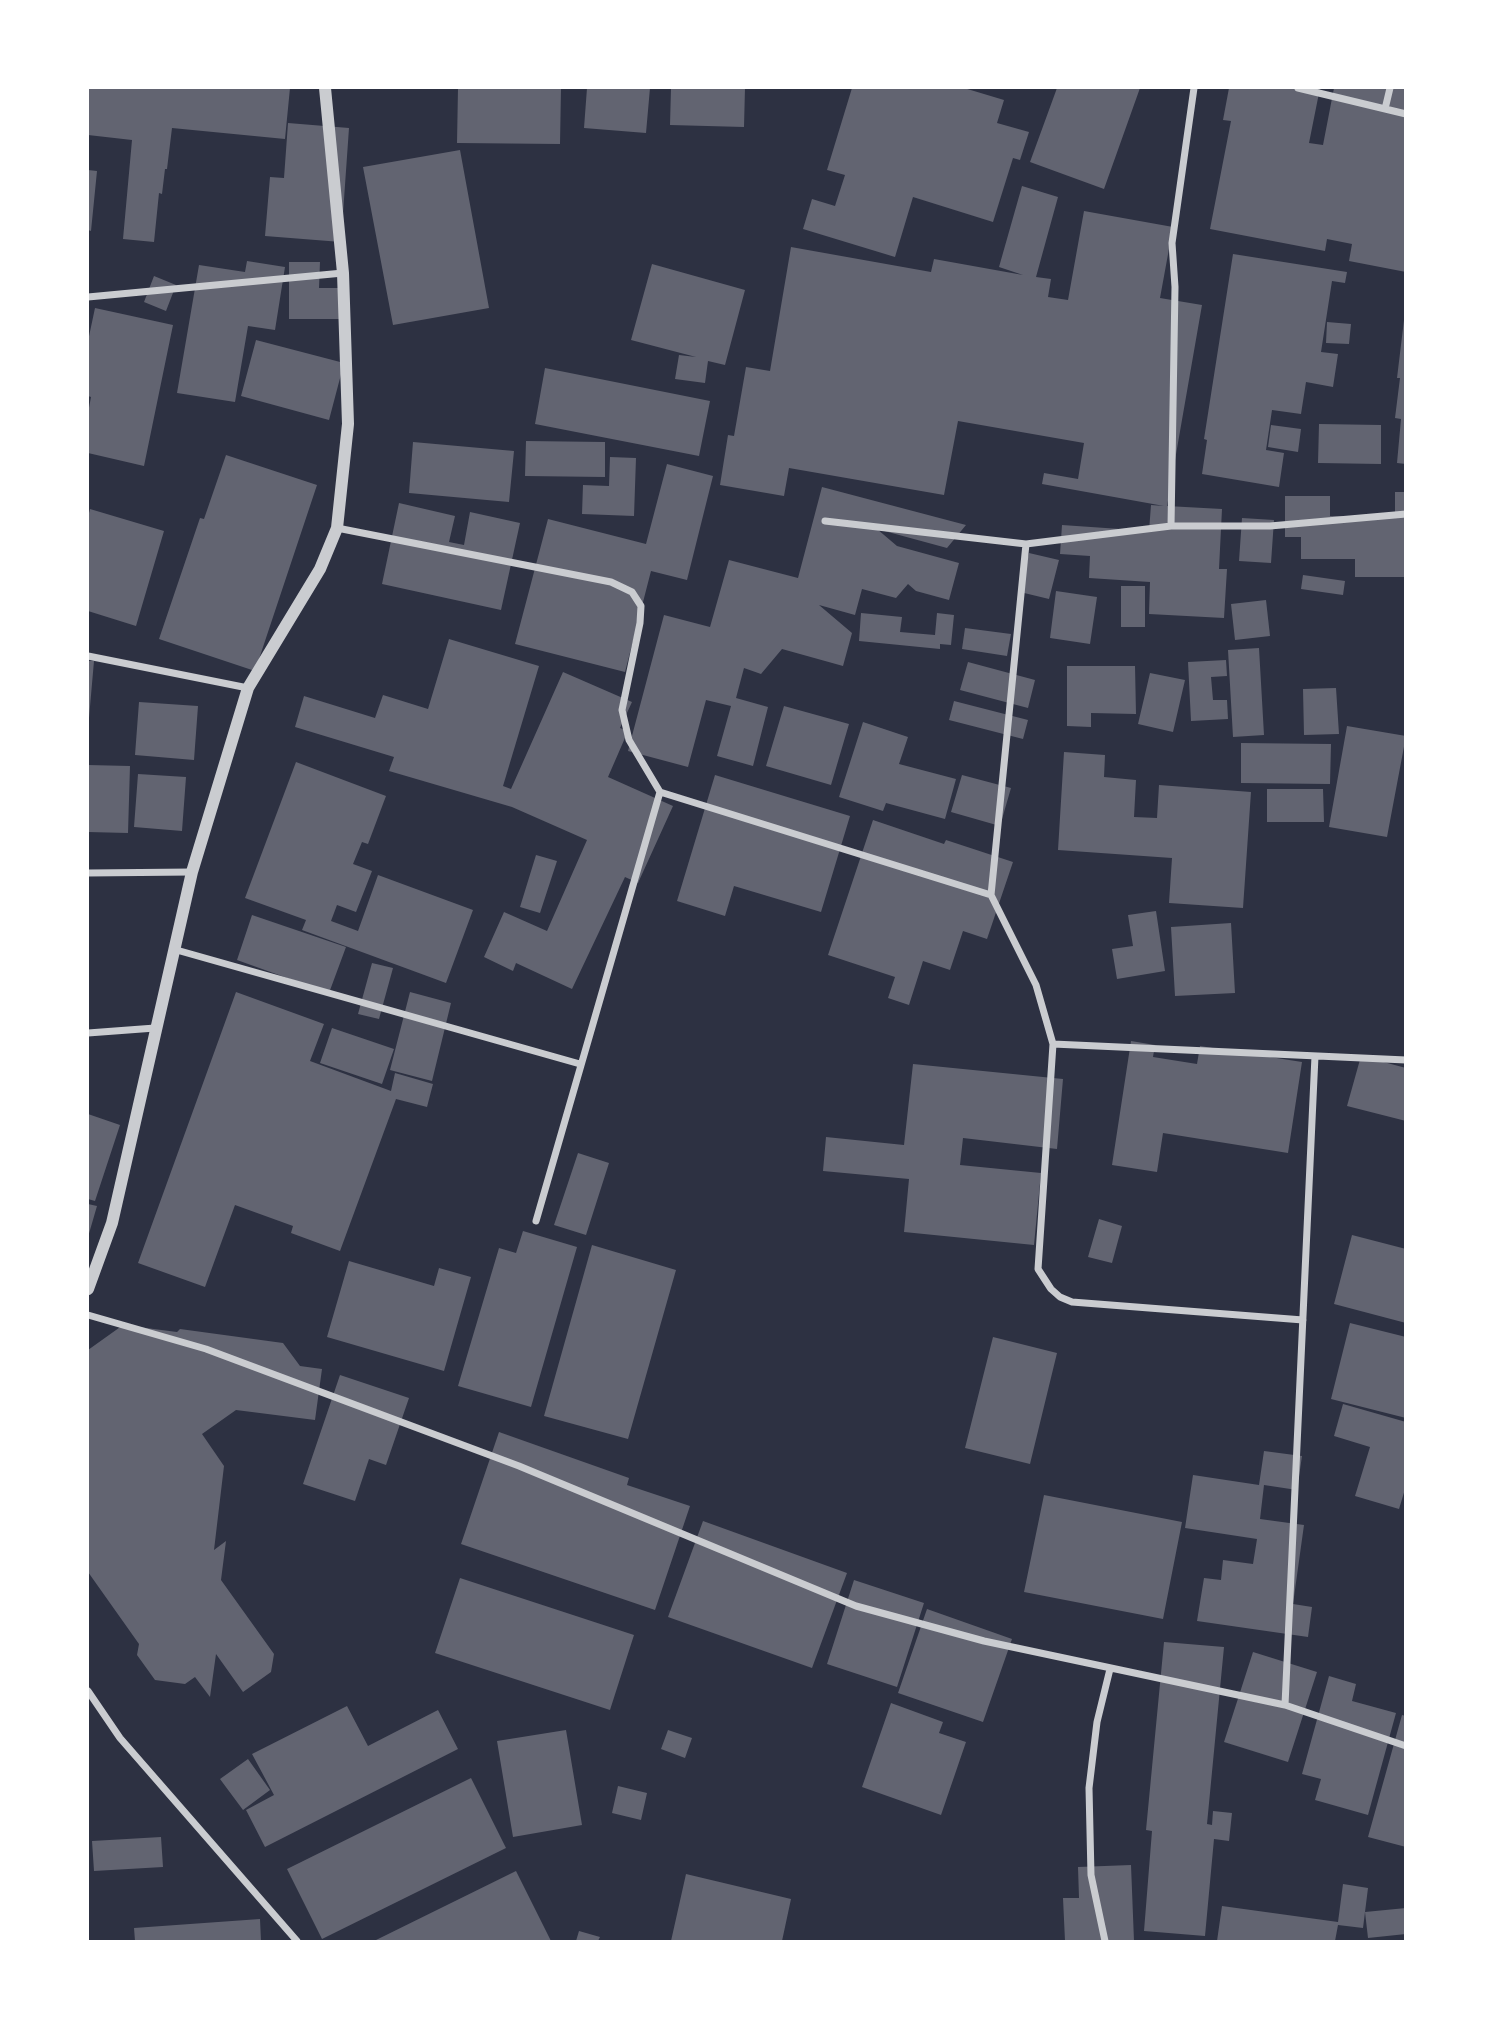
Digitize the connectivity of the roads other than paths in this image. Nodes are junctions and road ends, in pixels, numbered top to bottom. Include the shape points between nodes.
1 (325, 88) edge
2 (1194, 88) edge
3 (1298, 88) edge
4 (1390, 88) edge
5 (1385, 109) junction
6 (1405, 114) edge
7 (343, 273) junction
8 (88, 297) edge
9 (1405, 514) edge
10 (825, 521) dead end
11 (1171, 526) junction
12 (337, 528) junction
13 (1026, 544) junction
14 (88, 656) edge
15 (248, 688) junction
16 (660, 792) junction
17 (192, 872) junction
18 (88, 873) edge
19 (991, 895) junction
20 (173, 949) junction
21 (155, 1028) junction
22 (88, 1033) edge
23 (1053, 1044) junction
24 (1315, 1056) junction
25 (1405, 1060) edge
26 (580, 1064) junction
27 (536, 1221) dead end
28 (88, 1289) edge
29 (88, 1315) edge
30 (1303, 1320) junction
31 (1110, 1669) junction
32 (88, 1691) edge
33 (1285, 1705) junction
34 (1405, 1746) edge
35 (297, 1941) edge
36 (1105, 1941) edge

1 - 7 street
2 - 11 street via 1172,243
3 - 5 street
4 - 5 street
5 - 6 street
7 - 8 street
7 - 12 street via 348,424
9 - 11 street via 1270,526
10 - 13 street
11 - 13 street
12 - 15 street via 320,569
12 - 16 street via 611,582 632,592 641,606 622,710 629,740
13 - 19 street
14 - 15 street
15 - 17 street
16 - 19 street
16 - 26 street
17 - 18 street
17 - 20 street
19 - 23 street via 1036,985
20 - 21 street
20 - 26 street
21 - 22 street
21 - 28 street via 112,1223
23 - 24 street
23 - 30 street via 1038,1255 1038,1269 1051,1289 1072,1302
24 - 25 street
24 - 30 street
26 - 27 street
29 - 31 street via 205,1349 519,1466 856,1606
30 - 33 street
31 - 33 street
31 - 36 street via 1097,1722 1089,1788 1091,1875
32 - 35 street via 120,1738
33 - 34 street

